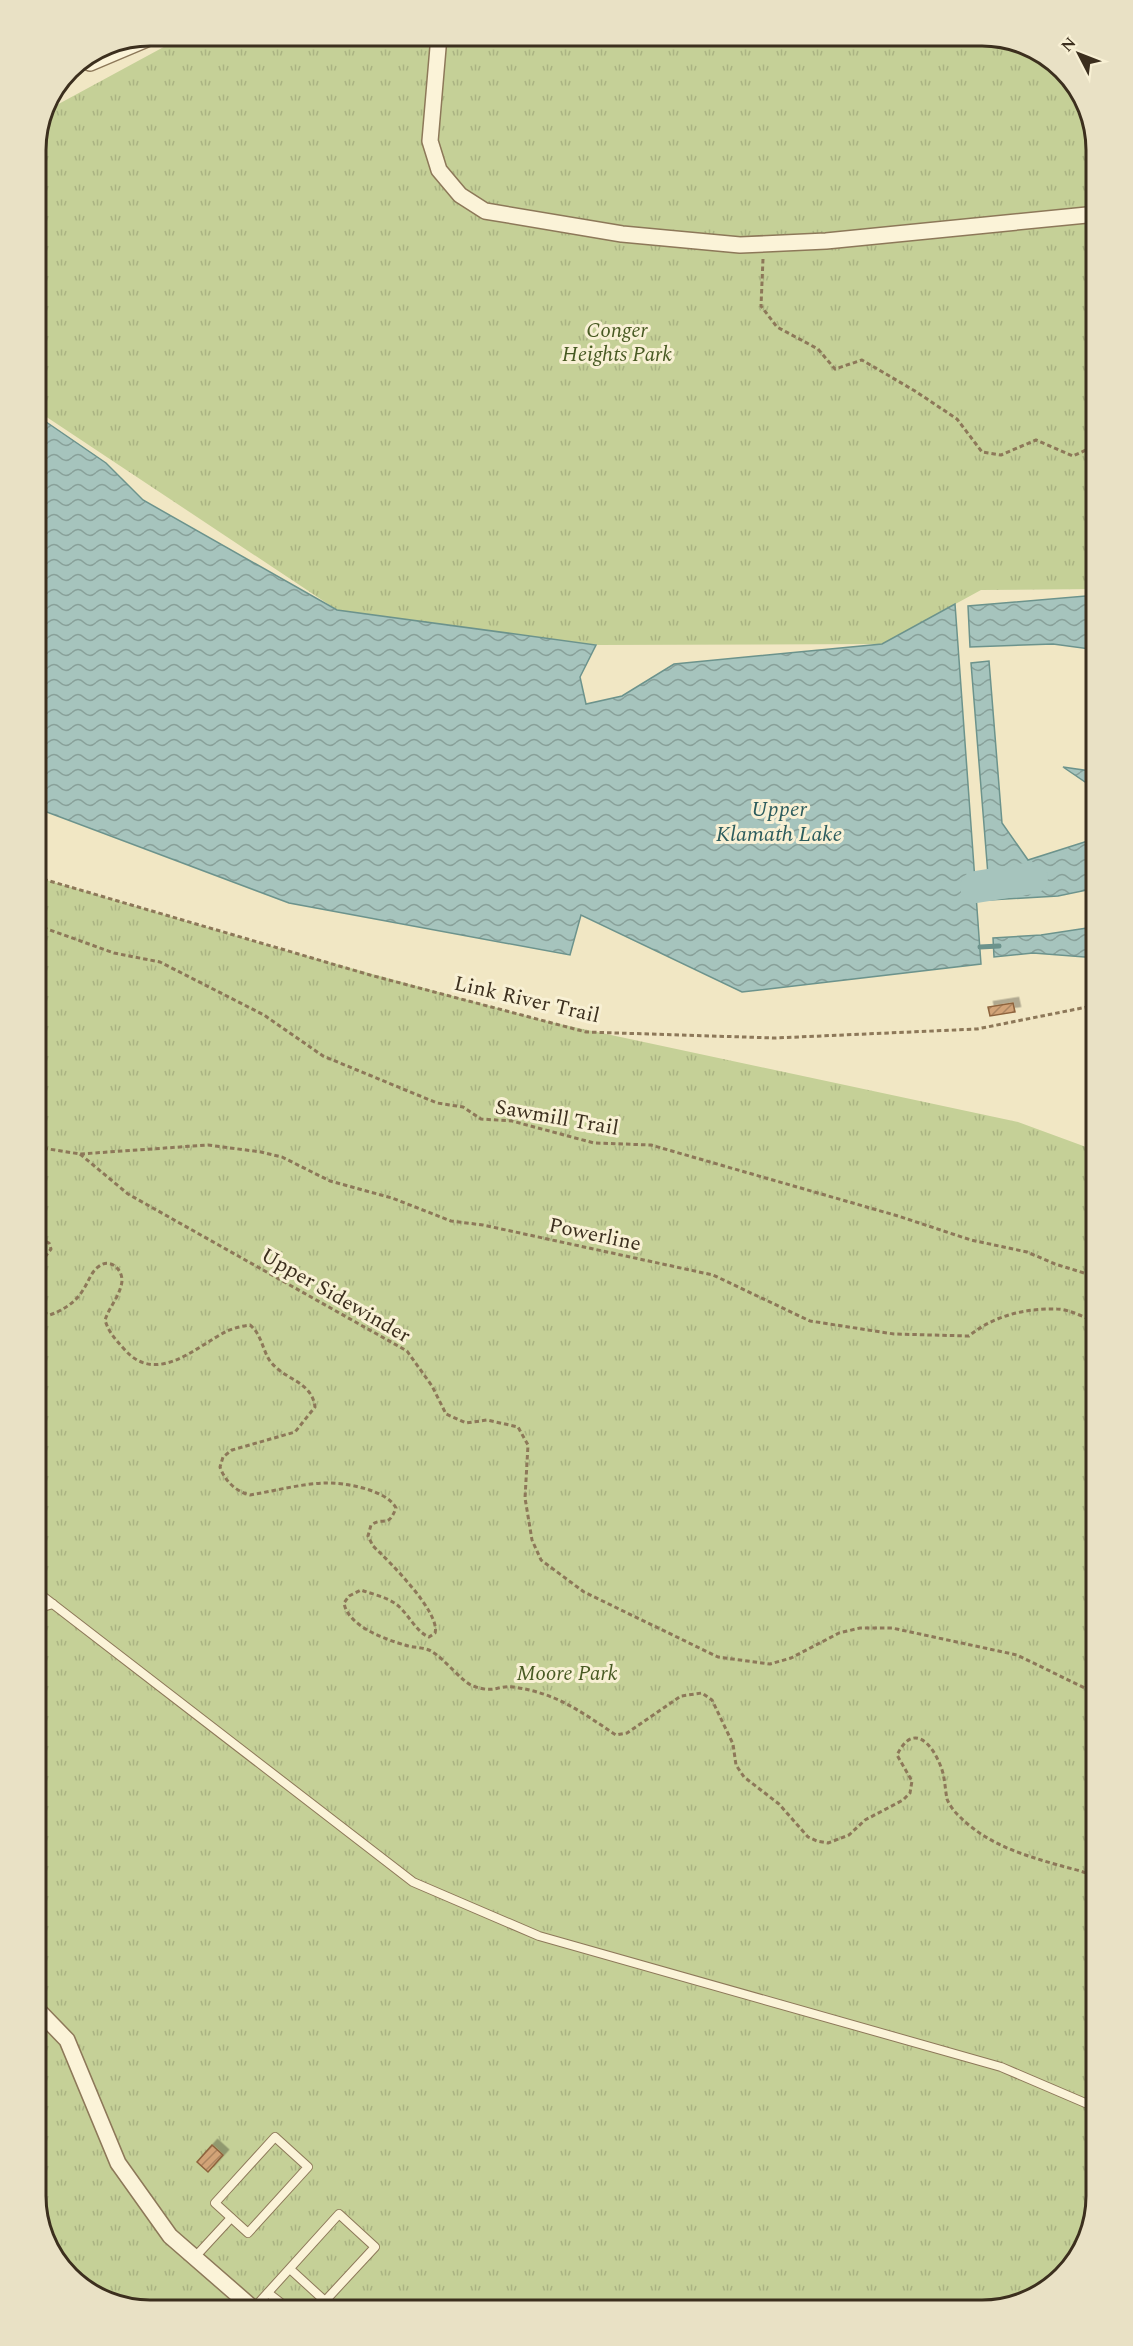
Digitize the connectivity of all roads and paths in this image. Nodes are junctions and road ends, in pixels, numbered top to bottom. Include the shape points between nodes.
1 (438, 46) edge
2 (1086, 215) edge
3 (767, 243) junction
4 (1086, 450) edge
5 (47, 880) edge
6 (47, 929) edge
7 (1086, 1007) edge
8 (47, 1149) edge
9 (80, 1154) junction
10 (46, 1241) edge
11 (46, 1255) edge
12 (1086, 1274) edge
13 (46, 1314) edge
14 (1086, 1318) edge
15 (46, 1598) edge
16 (54, 1604) junction
17 (46, 1606) edge
18 (1086, 1689) edge
19 (1086, 1875) edge
20 (46, 2018) edge
21 (1086, 2103) edge
22 (231, 2218) junction
23 (195, 2257) junction
24 (290, 2269) junction
25 (268, 2293) junction
26 (244, 2299) edge
27 (263, 2299) edge
28 (276, 2299) edge
29 (323, 2299) edge
30 (327, 2299) edge

1 - 3 street via 430,141 440,170 460,195 485,212 622,234 740,245
2 - 3 street via 825,241
3 - 4 path via 761,306 777,327 818,349 835,369 862,360 957,419 982,453 1001,455 1036,440 1072,456
5 - 7 path, Link River Trail via 370,975 586,1032 775,1038 977,1029
6 - 12 path, Sawmill Trail via 114,953 160,962 264,1015 323,1056 437,1104 463,1107 481,1119 512,1121 594,1143 651,1145 971,1240 1027,1252
8 - 9 path, Powerline
9 - 14 path, Powerline via 208,1145 261,1152 282,1157 330,1181 392,1198 451,1221 713,1275 810,1321 894,1334 969,1336 985,1322 1005,1315 1058,1309
9 - 18 path, Upper Sidewinder via 128,1194 407,1351 446,1414 466,1423 487,1420 518,1427 528,1445 525,1498 532,1540 541,1560 584,1592 718,1657 770,1664 791,1658 839,1633 860,1628 892,1628 1017,1655
10 - 11 path via 51,1249
13 - 19 path via 64,1309 103,1263 119,1268 122,1277 105,1320 109,1332 130,1356 149,1365 182,1360 228,1330 250,1324 258,1332 271,1362 314,1396 315,1407 296,1432 231,1450 220,1467 224,1477 240,1492 250,1495 326,1483 381,1492 392,1499 396,1508 391,1519 371,1525 368,1536 425,1604 434,1619 435,1633 429,1637 423,1634 395,1603 361,1590 349,1596 344,1603 345,1611 355,1622 384,1637 428,1649 449,1663 470,1685 490,1691 511,1687 553,1697 573,1705 616,1735 627,1733 681,1696 702,1693 712,1701 744,1777 778,1804 808,1837 828,1843 849,1835 865,1820 910,1793 912,1781 897,1755 903,1742 912,1737 923,1739 942,1769 948,1801 980,1835 1009,1850
15 - 16 lane
16 - 17 lane
16 - 21 lane via 413,1882 539,1936 1001,2067
20 - 23 street via 67,2040 117,2163 170,2236
22 - 22 lane via 215,2203 275,2137 308,2167 248,2233
22 - 23 lane
23 - 26 street
24 - 25 lane
24 - 29 lane
24 - 30 lane via 339,2214 375,2247
25 - 27 lane
25 - 28 lane

